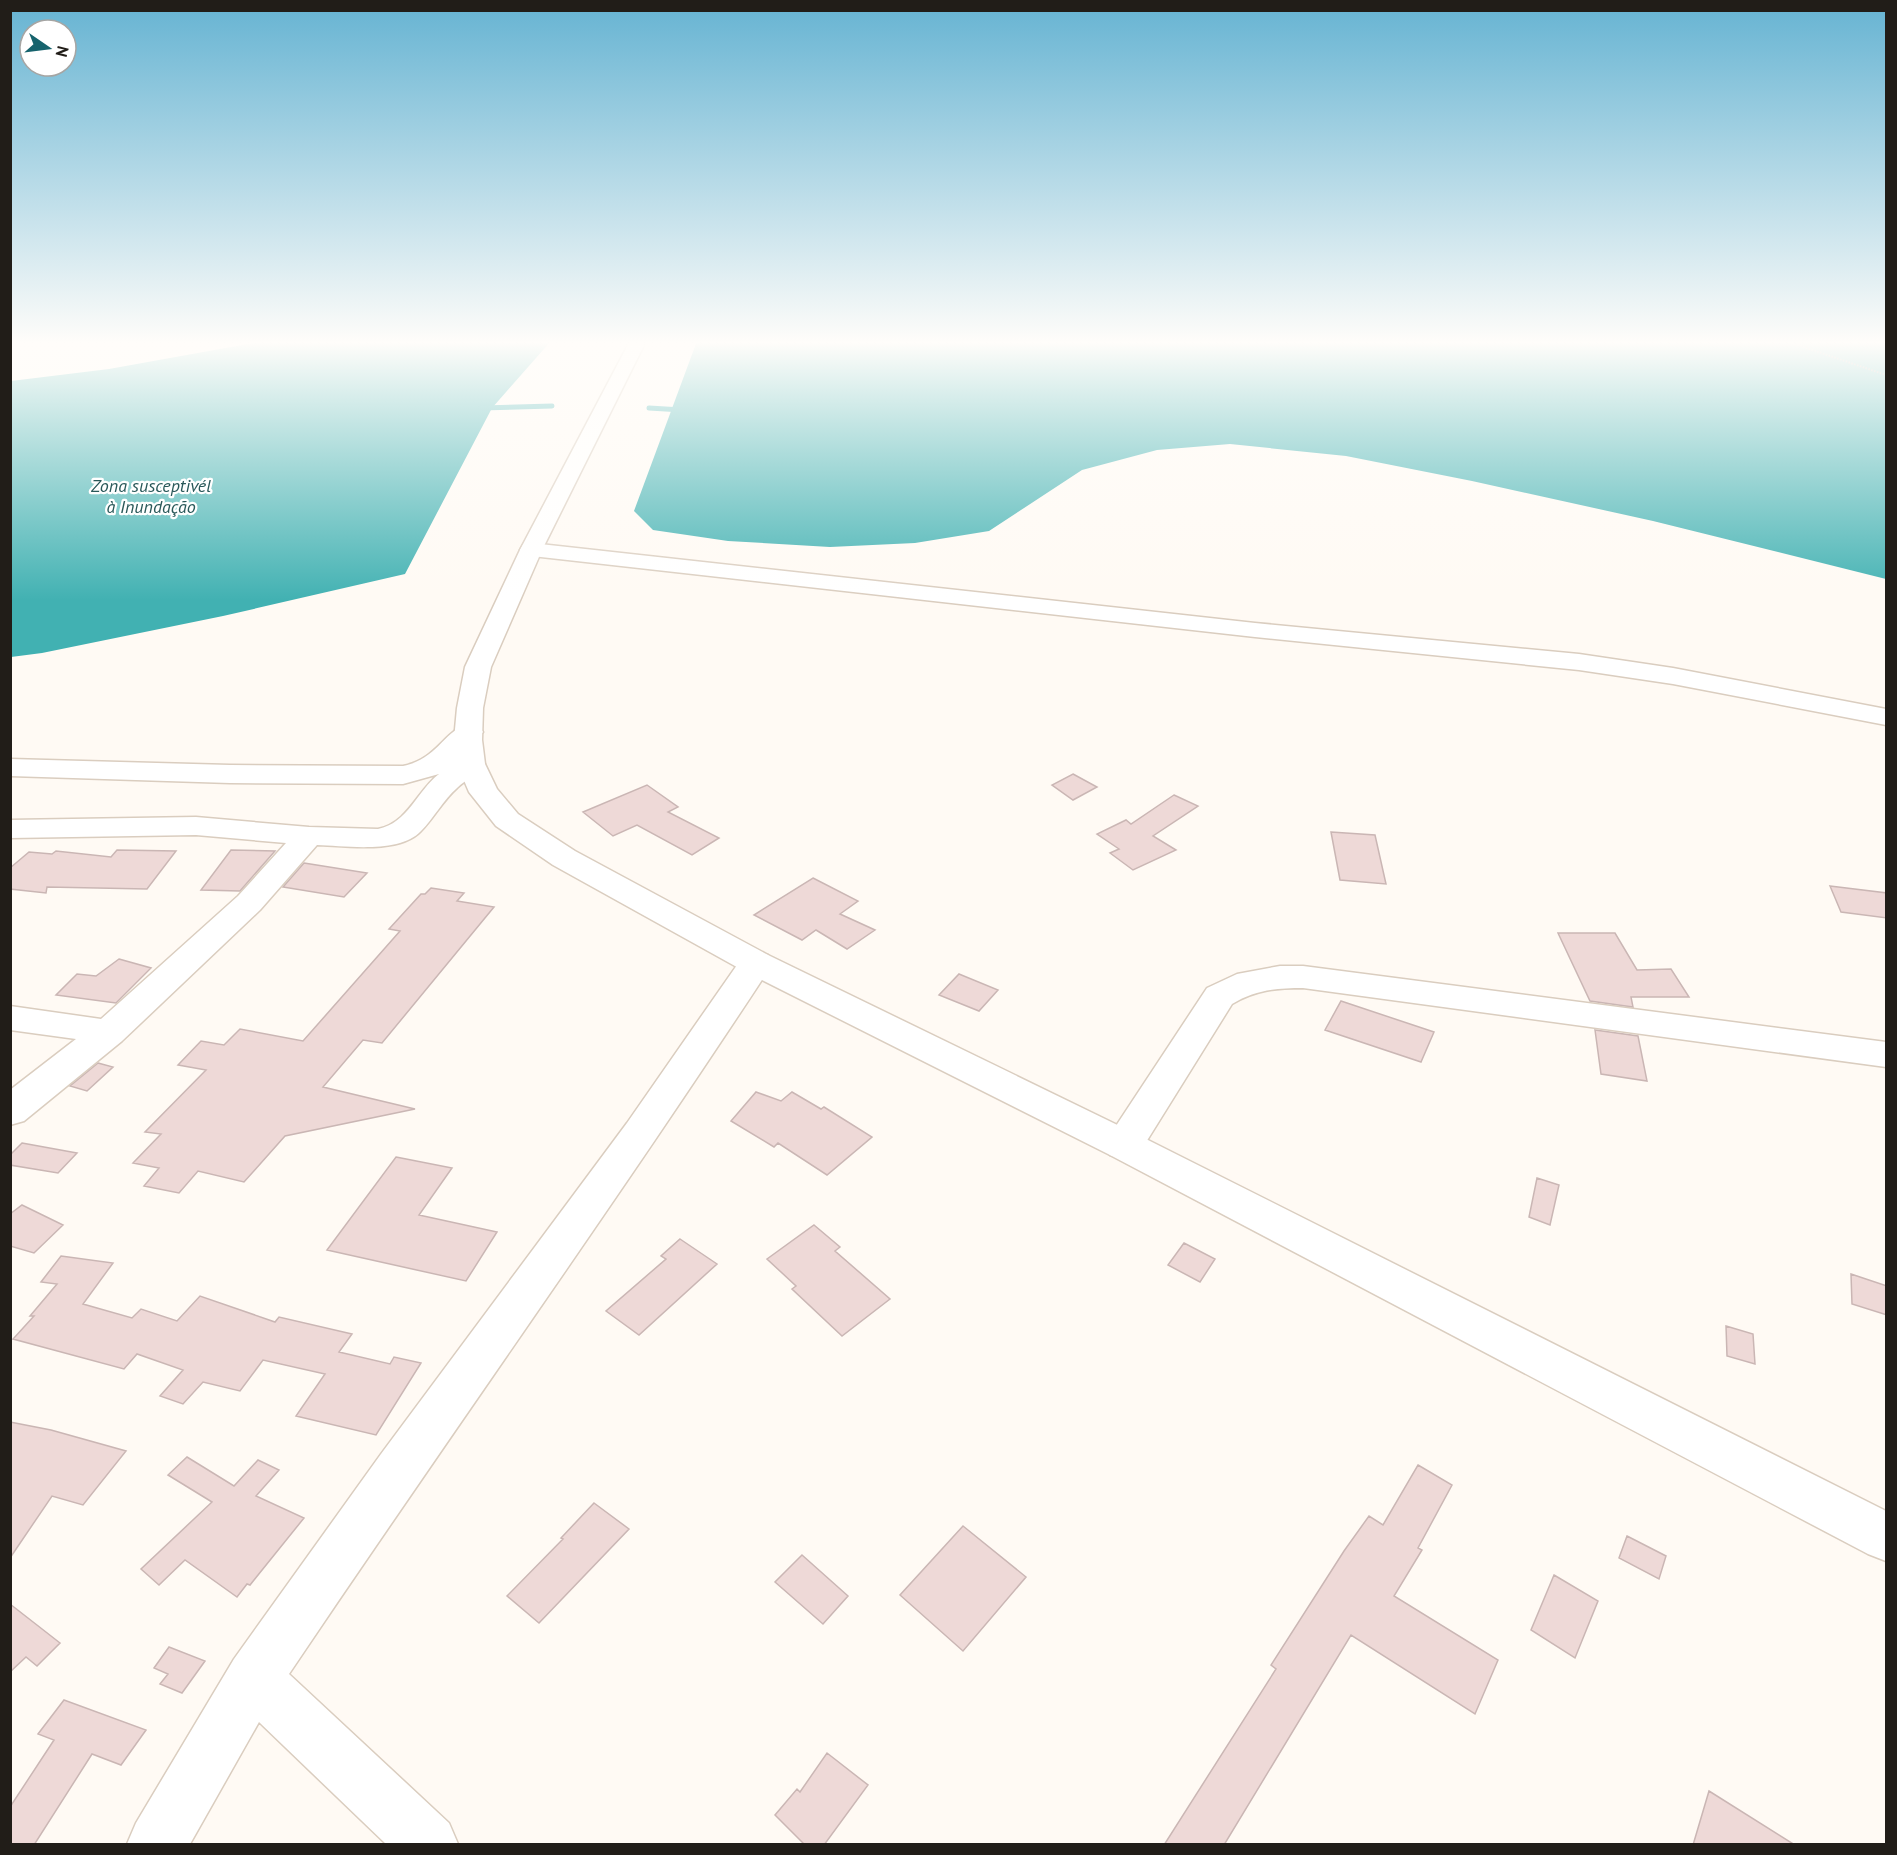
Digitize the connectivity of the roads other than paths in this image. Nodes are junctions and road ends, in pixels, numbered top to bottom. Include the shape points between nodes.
1 (594, 428) edge
2 (531, 550) junction
3 (1887, 717) edge
4 (470, 748) junction
5 (10, 766) edge
6 (10, 829) edge
7 (309, 836) junction
8 (756, 963) junction
9 (10, 1018) edge
10 (109, 1032) junction
11 (1887, 1055) edge
12 (10, 1111) edge
13 (1124, 1144) junction
14 (1887, 1537) edge
15 (253, 1678) junction
16 (157, 1845) edge
17 (428, 1845) edge

1 - 2 street
2 - 3 street via 1579,662
2 - 4 street via 478,667 470,708
4 - 5 street via 423,772 403,775
4 - 7 street via 409,827 398,834 378,838
4 - 8 street via 484,792 507,820 564,858
6 - 7 street via 196,826
7 - 10 street via 249,903
8 - 13 street
8 - 15 street via 641,1133
9 - 10 street
10 - 12 street
11 - 13 street via 1303,977 1263,977 1236,985 1219,996
13 - 14 street
15 - 16 street
15 - 17 street

